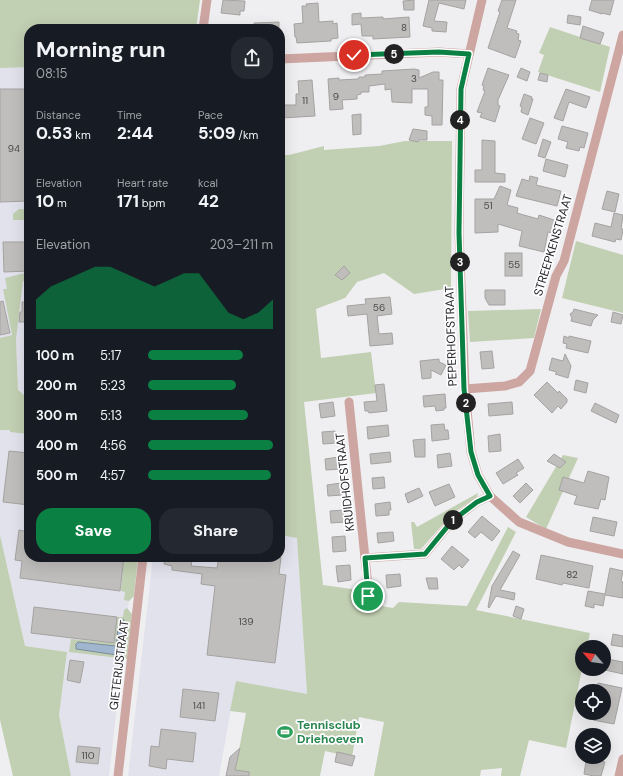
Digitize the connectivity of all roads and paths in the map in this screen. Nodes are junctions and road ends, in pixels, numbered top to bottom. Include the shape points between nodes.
1 (207, 0) edge
2 (482, 0) edge
3 (204, 24) edge
4 (623, 35) edge
5 (469, 54) junction
6 (285, 59) edge
7 (464, 389) junction
8 (349, 402) dead end
9 (490, 496) junction
10 (623, 554) edge
11 (365, 558) junction
12 (142, 562) edge
13 (368, 596) dead end
14 (623, 759) edge
15 (118, 776) edge
16 (619, 776) edge

1 - 3 street
2 - 5 street, PEPERHOFSTRAAT
4 - 7 street, STREEPKENSTRAAT via 564,261 556,276 530,371 519,382 505,386
5 - 6 street via 439,52
5 - 7 street, PEPERHOFSTRAAT via 461,89 459,233
7 - 9 street, PEPERHOFSTRAAT via 471,452 478,475
8 - 11 street, KRUIDHOFSTRAAT
9 - 10 street, PEPERHOFSTRAAT via 519,522 568,542
9 - 11 street via 477,502 452,521 425,554
11 - 13 street, KRUIDHOFSTRAAT
12 - 15 street, GIETERIJSTRAAT
14 - 16 street

